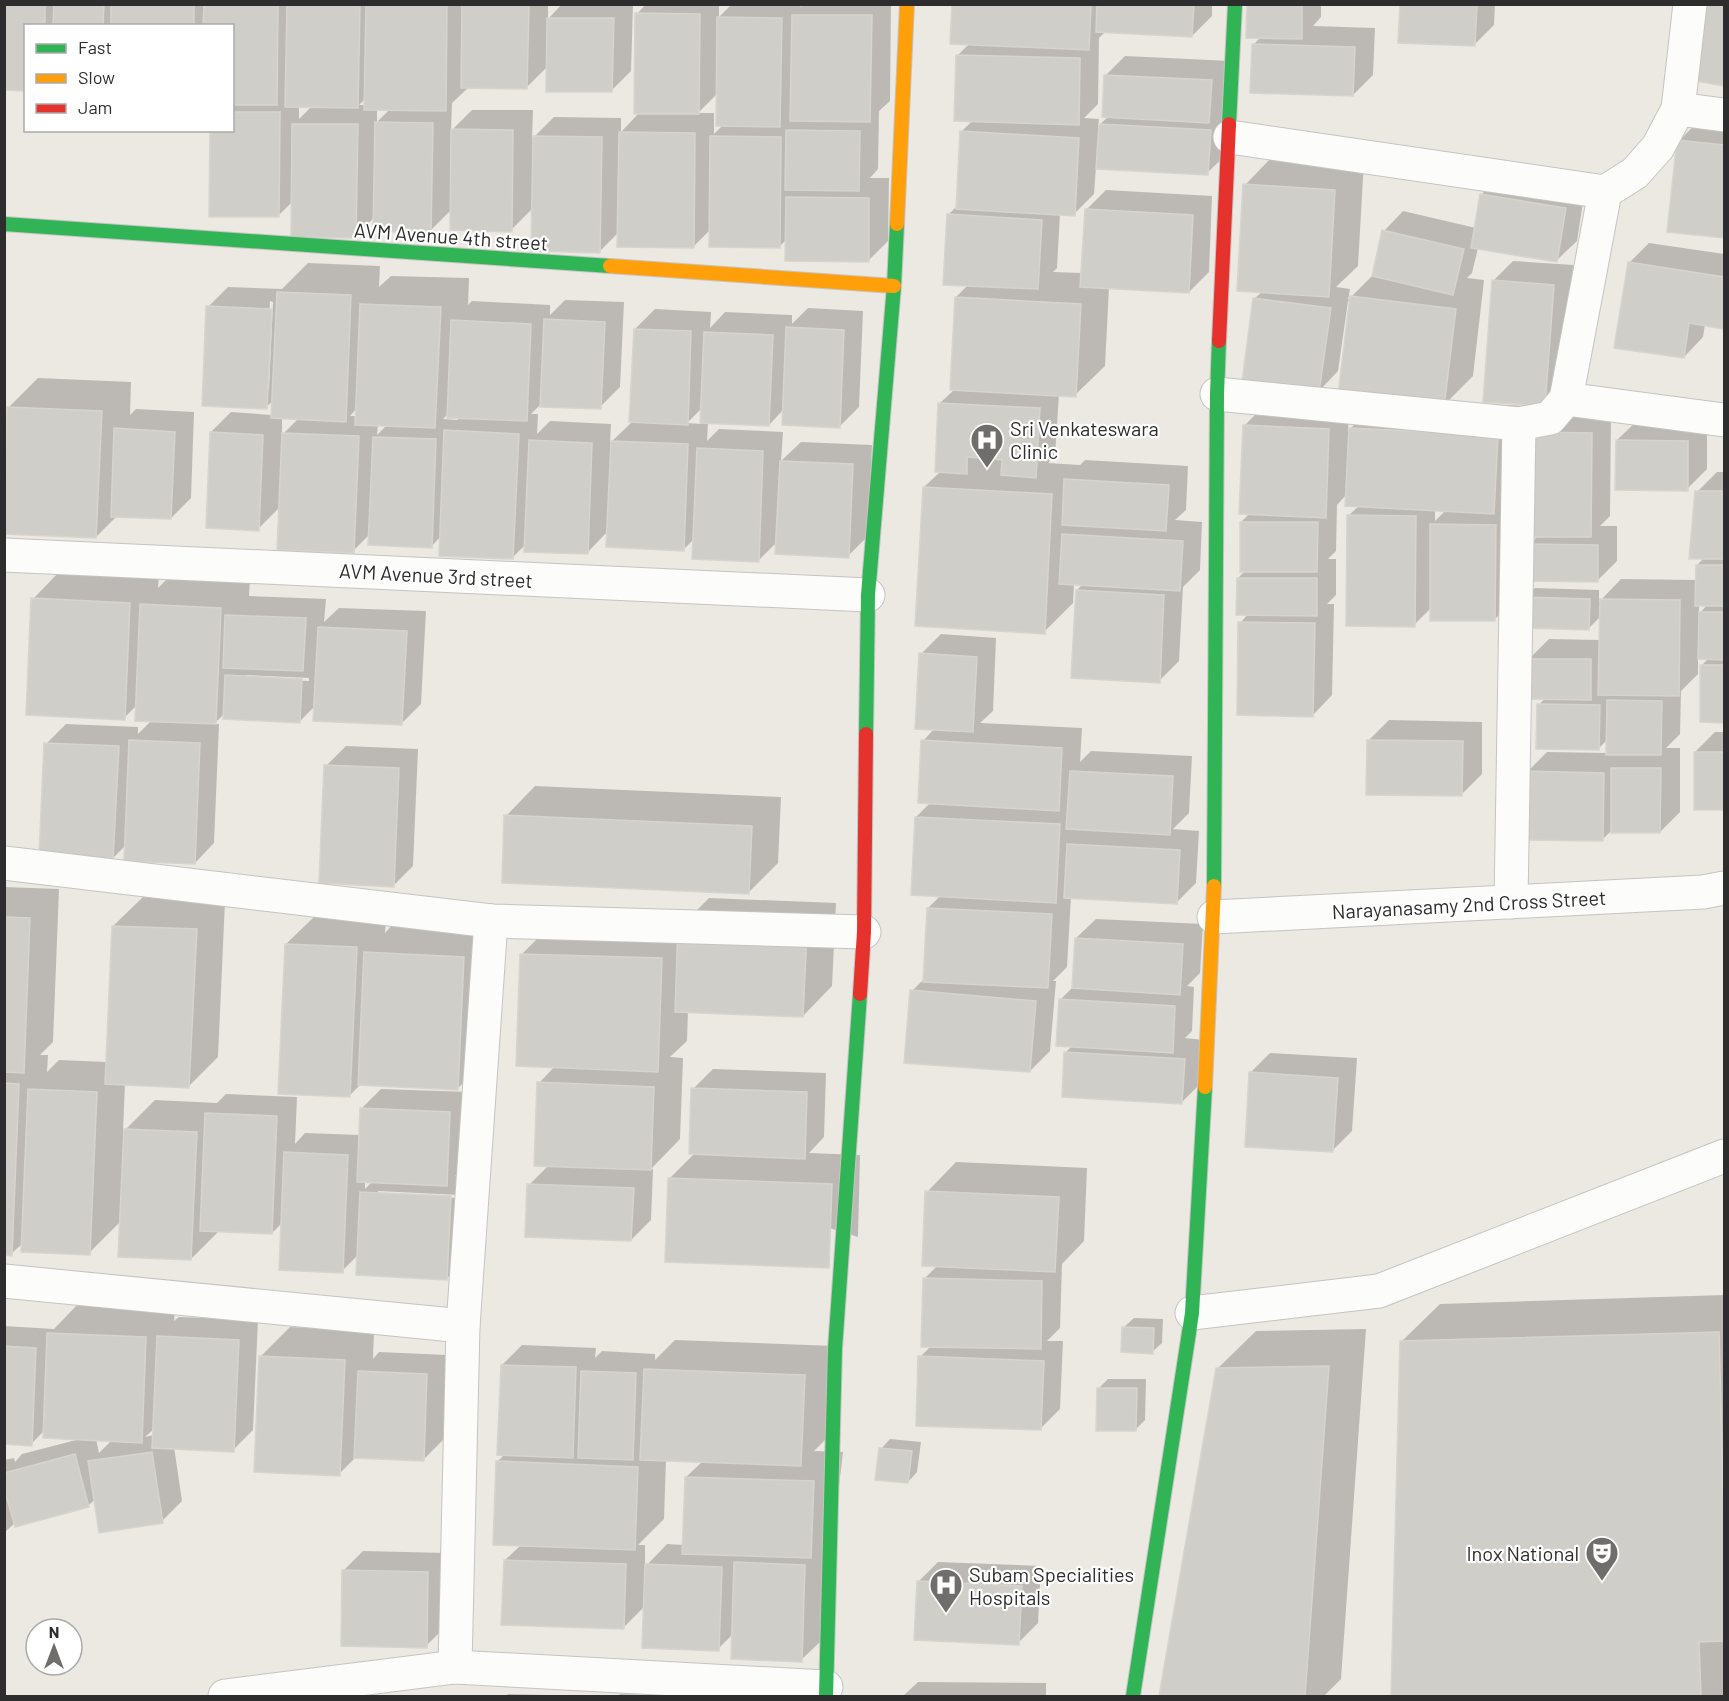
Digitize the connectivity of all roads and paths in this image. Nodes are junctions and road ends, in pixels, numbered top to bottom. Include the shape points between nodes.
1 (908, 4) edge
2 (1235, 4) edge
3 (1690, 4) edge
4 (1678, 109) junction
5 (1725, 115) edge
6 (1230, 137) junction
7 (1605, 192) junction
8 (4, 224) edge
9 (894, 286) junction
10 (1217, 394) junction
11 (1566, 399) junction
12 (1725, 420) edge
13 (1519, 424) junction
14 (4, 555) edge
15 (868, 595) junction
16 (4, 863) edge
17 (1725, 888) edge
18 (1510, 902) junction
19 (1214, 917) junction
20 (491, 921) junction
21 (864, 932) junction
22 (1725, 1156) edge
23 (4, 1281) edge
24 (1192, 1313) junction
25 (463, 1326) junction
26 (455, 1666) junction
27 (826, 1692) edge
28 (225, 1696) edge
29 (1133, 1696) edge

1 - 9 street
2 - 6 street
3 - 4 street
4 - 5 street
4 - 7 street via 1658,147 1635,173
6 - 7 street
6 - 10 street
7 - 11 street
8 - 9 street, AVM Avenue 4th street
9 - 15 street
10 - 13 street
10 - 19 street
11 - 12 street
11 - 13 street via 1550,418
13 - 18 street
14 - 15 street, AVM Avenue 3rd street
15 - 21 street
16 - 20 street
17 - 18 street, Narayanasamy 2nd Cross Street
18 - 19 street, Narayanasamy 2nd Cross Street
19 - 24 street
20 - 21 street
20 - 25 street
21 - 27 street via 835,1349
22 - 24 street via 1379,1291
23 - 25 street
24 - 29 street
25 - 26 street
26 - 27 street
26 - 28 street

